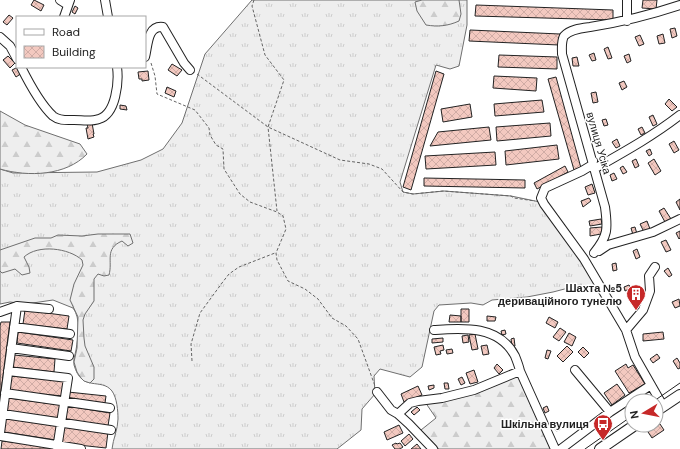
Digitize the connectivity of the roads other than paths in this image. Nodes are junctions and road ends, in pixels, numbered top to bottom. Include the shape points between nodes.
1 (60, 0) edge
2 (105, 0) edge
3 (627, 0) edge
4 (69, 2) edge
5 (680, 5) edge
6 (64, 16) edge
7 (108, 16) edge
8 (626, 21) junction
9 (0, 37) edge
10 (14, 46) edge
11 (146, 53) edge
12 (22, 68) edge
13 (117, 68) edge
14 (190, 70) road end
15 (680, 115) edge
16 (593, 165) junction
17 (680, 219) edge
18 (594, 253) junction
19 (584, 259) junction
20 (655, 267) dead end
21 (17, 306) junction
22 (49, 308) dead end
23 (0, 312) edge
24 (14, 327) junction
25 (434, 330) dead end
26 (626, 330) junction
27 (70, 334) dead end
28 (11, 348) junction
29 (68, 356) dead end
30 (575, 370) dead end
31 (8, 371) junction
32 (520, 371) junction
33 (651, 385) junction
34 (378, 392) road end
35 (5, 393) junction
36 (654, 393) edge
37 (680, 394) edge
38 (65, 402) junction
39 (664, 405) edge
40 (110, 408) dead end
41 (610, 412) junction
42 (2, 414) junction
43 (398, 414) junction
44 (61, 423) junction
45 (111, 430) dead end
46 (0, 433) edge
47 (624, 433) edge
48 (0, 436) edge
49 (57, 447) edge
50 (81, 449) edge
51 (433, 449) edge
52 (555, 449) edge
53 (561, 449) edge
54 (600, 449) edge

1 - 4 street
2 - 7 street
3 - 8 street
4 - 6 street
5 - 8 street
8 - 16 street, вулиця Усіка via 578,29 564,36 562,43 562,54
9 - 10 street
11 - 14 street via 152,30 163,27
12 - 13 street via 54,117 59,120 90,121 107,115 112,108
15 - 16 street via 634,146
16 - 18 street, вулиця Усіка via 607,222 604,239
16 - 19 street via 544,188 541,198
17 - 18 street via 653,232 608,245
18 - 19 street
19 - 26 street
20 - 26 street via 649,276 650,291 643,310
21 - 22 street
21 - 23 street
21 - 24 street
24 - 27 street
24 - 28 street
25 - 32 street via 471,329 492,334 509,347
26 - 33 street via 635,356
28 - 29 street
28 - 31 street
30 - 41 street
31 - 35 street
31 - 38 street via 68,378
32 - 43 street via 474,390 410,403
32 - 52 street
33 - 36 street
33 - 41 street
34 - 43 street via 391,410
35 - 38 street
35 - 42 street
37 - 39 main road
38 - 40 street
38 - 44 street
41 - 53 street
42 - 44 street
42 - 46 street
43 - 51 street
44 - 45 street
44 - 49 street
47 - 54 main road
48 - 49 street
49 - 50 street

